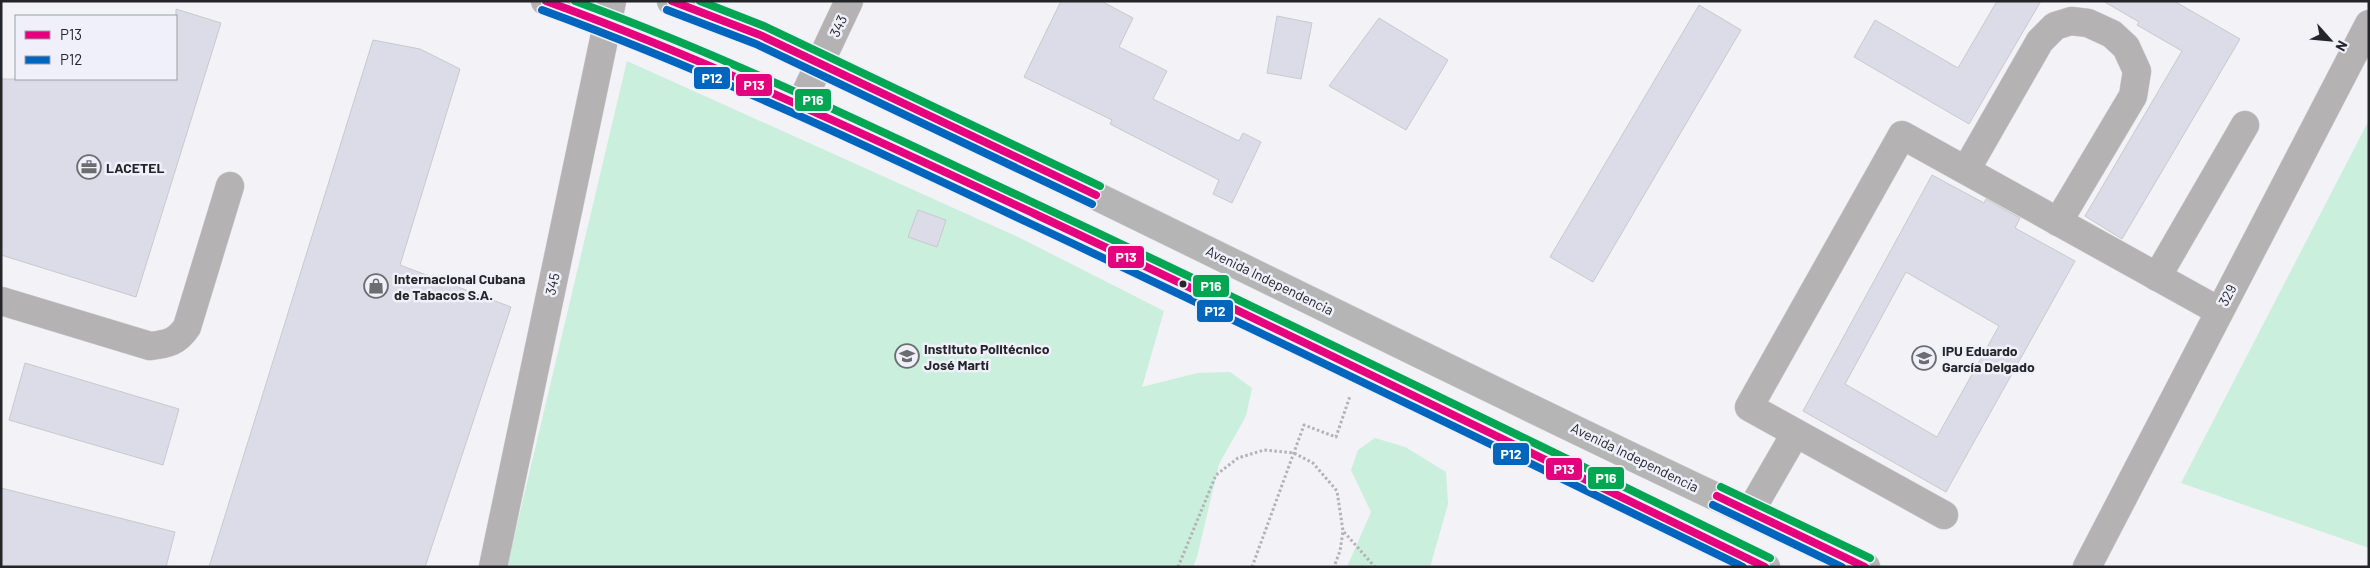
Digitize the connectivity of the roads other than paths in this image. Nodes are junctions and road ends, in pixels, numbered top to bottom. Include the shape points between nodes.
1 (545, 1) edge
2 (671, 1) edge
3 (850, 1) edge
4 (609, 12) edge
5 (2369, 24) edge
6 (820, 63) junction
7 (800, 105) junction
8 (2245, 125) dead end
9 (1966, 170) junction
10 (230, 186) dead end
11 (2058, 222) junction
12 (2157, 277) junction
13 (1, 301) edge
14 (2218, 312) junction
15 (1795, 434) junction
16 (1750, 512) junction
17 (1944, 515) dead end
18 (493, 567) edge
19 (1766, 567) edge
20 (1866, 567) edge
21 (2087, 567) edge

1 - 4 main road
2 - 6 main road, Avenida Independencia via 760,35
3 - 6 street, 343
4 - 7 main road
4 - 18 street, 345
5 - 14 street, 329
6 - 7 street, 343
6 - 16 main road, Avenida Independencia
7 - 19 main road via 1184,284
8 - 12 street
9 - 11 street
9 - 11 street via 2040,41 2055,26 2071,21 2088,23 2112,34 2126,48 2137,71 2133,96
9 - 15 street via 1902,135 1749,407
10 - 13 street via 188,327 179,338 167,344 150,346
11 - 12 street
12 - 14 street
14 - 21 street, 329
15 - 16 street
15 - 17 street
16 - 20 main road, Avenida Independencia

